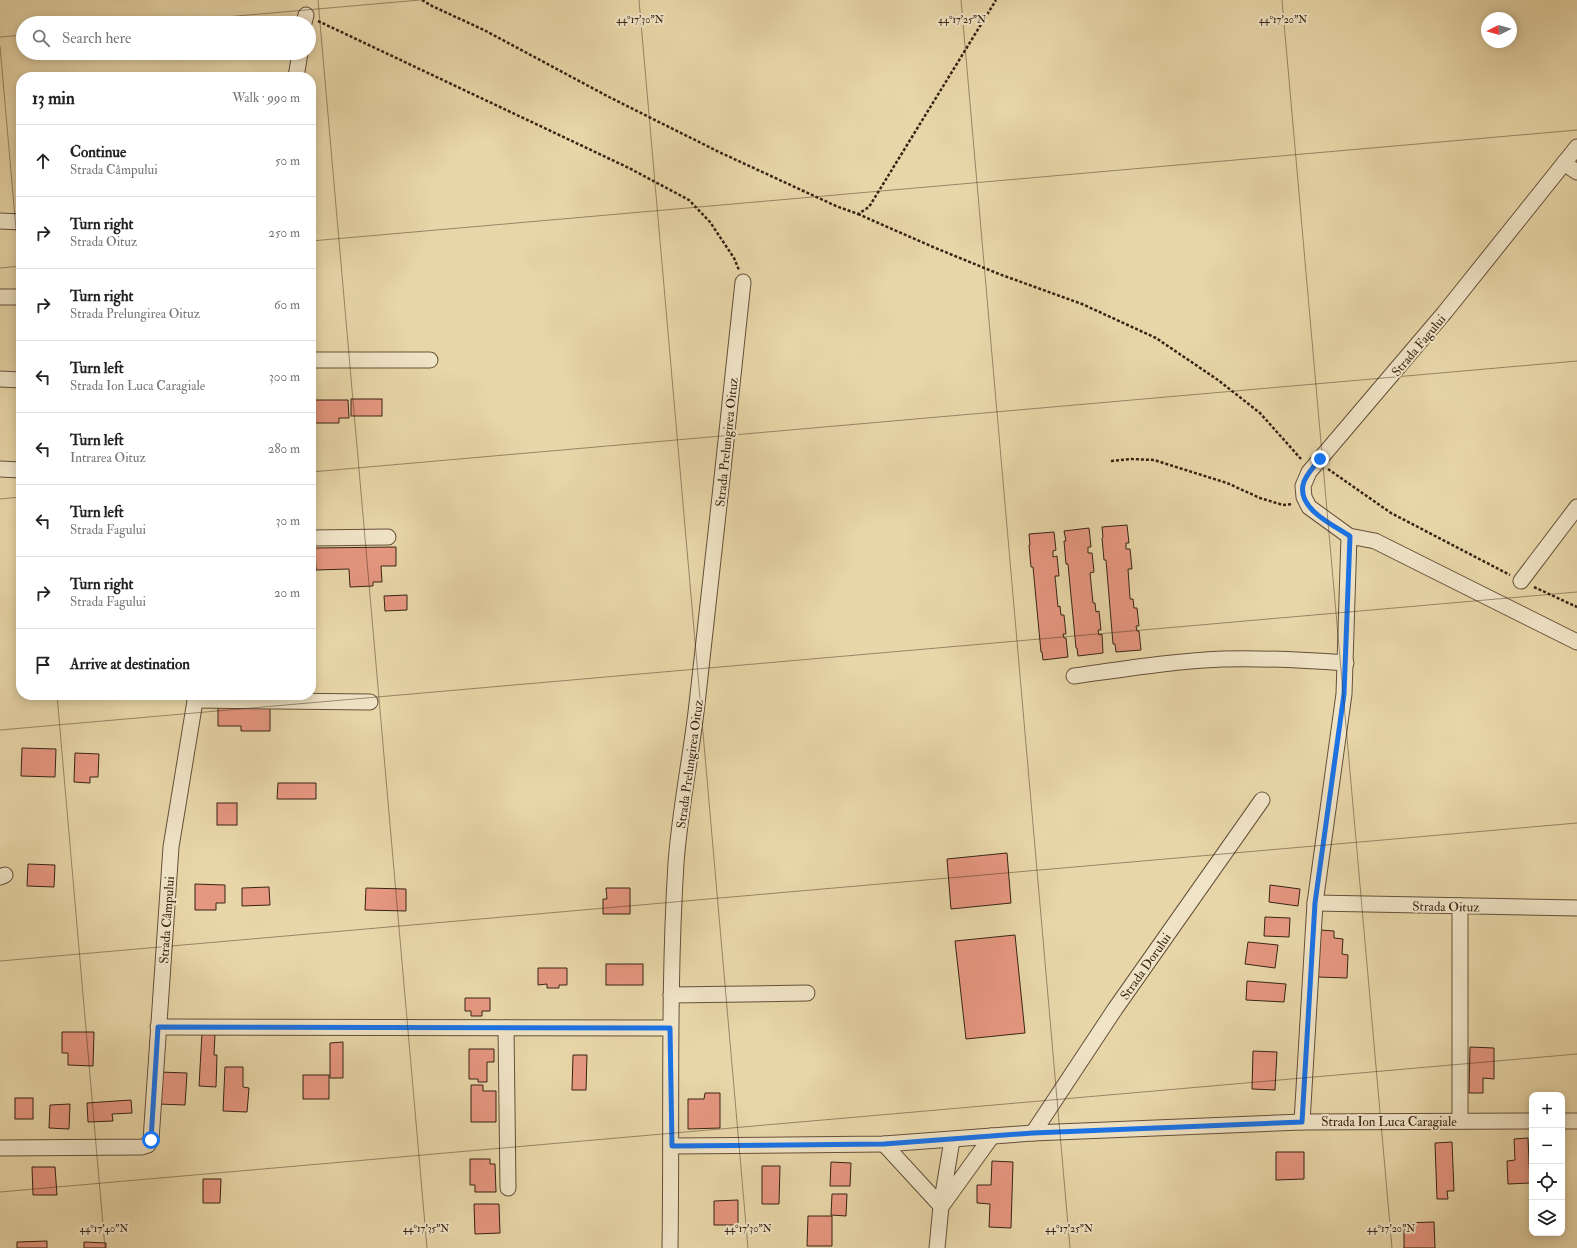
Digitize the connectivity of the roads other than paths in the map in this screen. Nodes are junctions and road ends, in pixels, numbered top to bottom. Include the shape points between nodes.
1 (299, 60) edge
2 (297, 72) edge
3 (1577, 147) edge
4 (1564, 163) junction
5 (1577, 172) edge
6 (0, 221) edge
7 (16, 222) edge
8 (743, 282) road end
9 (0, 297) edge
10 (16, 297) edge
11 (316, 360) edge
12 (430, 360) dead end
13 (0, 379) edge
14 (16, 380) edge
15 (0, 469) edge
16 (16, 470) edge
17 (1577, 506) edge
18 (1350, 536) junction
19 (388, 537) dead end
20 (316, 538) edge
21 (1521, 581) road end
22 (1577, 642) edge
23 (1346, 663) junction
24 (1074, 676) dead end
25 (195, 700) edge
26 (300, 700) edge
27 (370, 702) dead end
28 (1262, 800) dead end
29 (1315, 903) junction
30 (1460, 906) junction
31 (1577, 908) edge
32 (807, 993) dead end
33 (671, 995) junction
34 (158, 1027) junction
35 (506, 1028) junction
36 (670, 1028) junction
37 (1460, 1120) junction
38 (1529, 1121) edge
39 (1565, 1121) edge
40 (1577, 1121) edge
41 (1302, 1122) junction
42 (1033, 1133) junction
43 (992, 1136) junction
44 (952, 1140) junction
45 (884, 1144) junction
46 (672, 1146) junction
47 (0, 1148) edge
48 (508, 1188) dead end
49 (941, 1206) junction
50 (670, 1248) edge
51 (937, 1248) edge

1 - 2 street
3 - 4 street, Strada Fagului
4 - 5 street
4 - 18 street, Strada Fagului via 1441,318 1313,468 1303,486 1308,507
6 - 7 street
8 - 33 street, Strada Prelungirea Oituz via 697,708 682,798 676,861
9 - 10 street
11 - 12 street
13 - 14 street
15 - 16 street
17 - 21 street
18 - 22 street via 1375,541
18 - 23 street
19 - 20 street
23 - 24 street via 1223,659 1169,663
23 - 29 street via 1341,723
25 - 34 street, Strada Câmpului via 171,846
26 - 27 street
28 - 42 street, Strada Dorului via 1115,1009
29 - 30 street, Strada Oituz
29 - 41 street
30 - 31 street, Strada Oituz
30 - 37 street
32 - 33 street
33 - 36 street, Strada Prelungirea Oituz
34 - 35 street
34 - 47 street, Strada Câmpului via 151,1140 148,1145
35 - 36 street
35 - 48 street
36 - 46 street, Strada Prelungirea Oituz
37 - 38 street, Strada Ion Luca Caragiale
37 - 41 street, Strada Ion Luca Caragiale
39 - 40 street
41 - 42 street, Strada Ion Luca Caragiale
42 - 43 street, Strada Ion Luca Caragiale
43 - 44 street, Strada Ion Luca Caragiale
43 - 49 street
44 - 45 street, Strada Ion Luca Caragiale
44 - 49 street
45 - 46 street, Strada Ion Luca Caragiale
45 - 49 street
46 - 50 street, Strada Prelungirea Oituz
49 - 51 street

